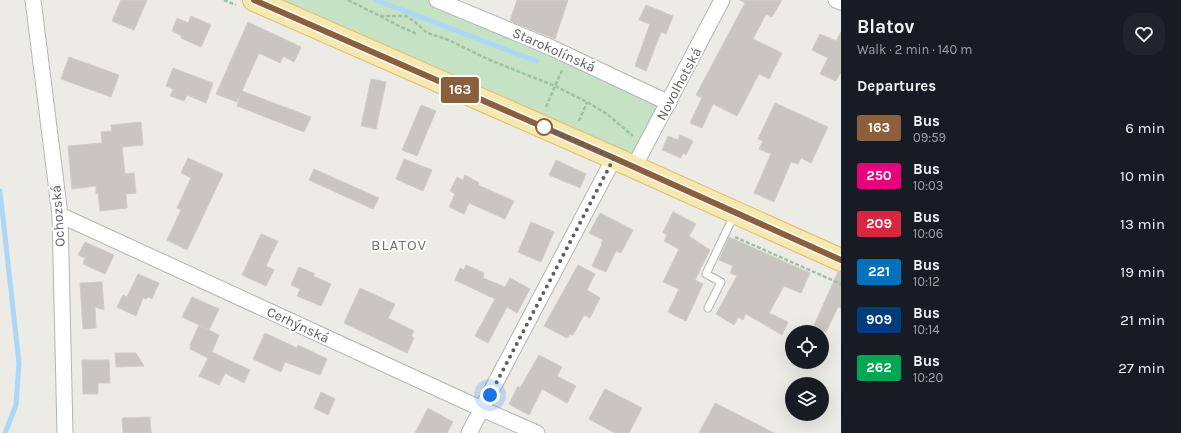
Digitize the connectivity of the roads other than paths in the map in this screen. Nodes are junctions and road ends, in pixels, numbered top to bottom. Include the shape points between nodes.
1 (33, 0) edge
2 (254, 0) edge
3 (437, 0) edge
4 (722, 0) edge
5 (836, 0) edge
6 (841, 2) edge
7 (669, 102) junction
8 (614, 158) junction
9 (634, 167) junction
10 (735, 213) junction
11 (60, 216) junction
12 (841, 260) edge
13 (708, 308) dead end
14 (482, 409) junction
15 (65, 433) edge
16 (469, 433) edge
17 (537, 433) edge

1 - 11 street, Ochozská
2 - 8 main road
3 - 7 street, Starokolínská via 552,48
4 - 7 street, Novolhotská
5 - 6 street
7 - 9 street, Novolhotská
8 - 9 main road
8 - 14 street
9 - 10 main road
10 - 12 main road
10 - 13 lane via 706,274 721,282
11 - 14 street, Cerhýnská
11 - 15 street, Ochozská
14 - 16 street
14 - 17 street, Cerhýnská

